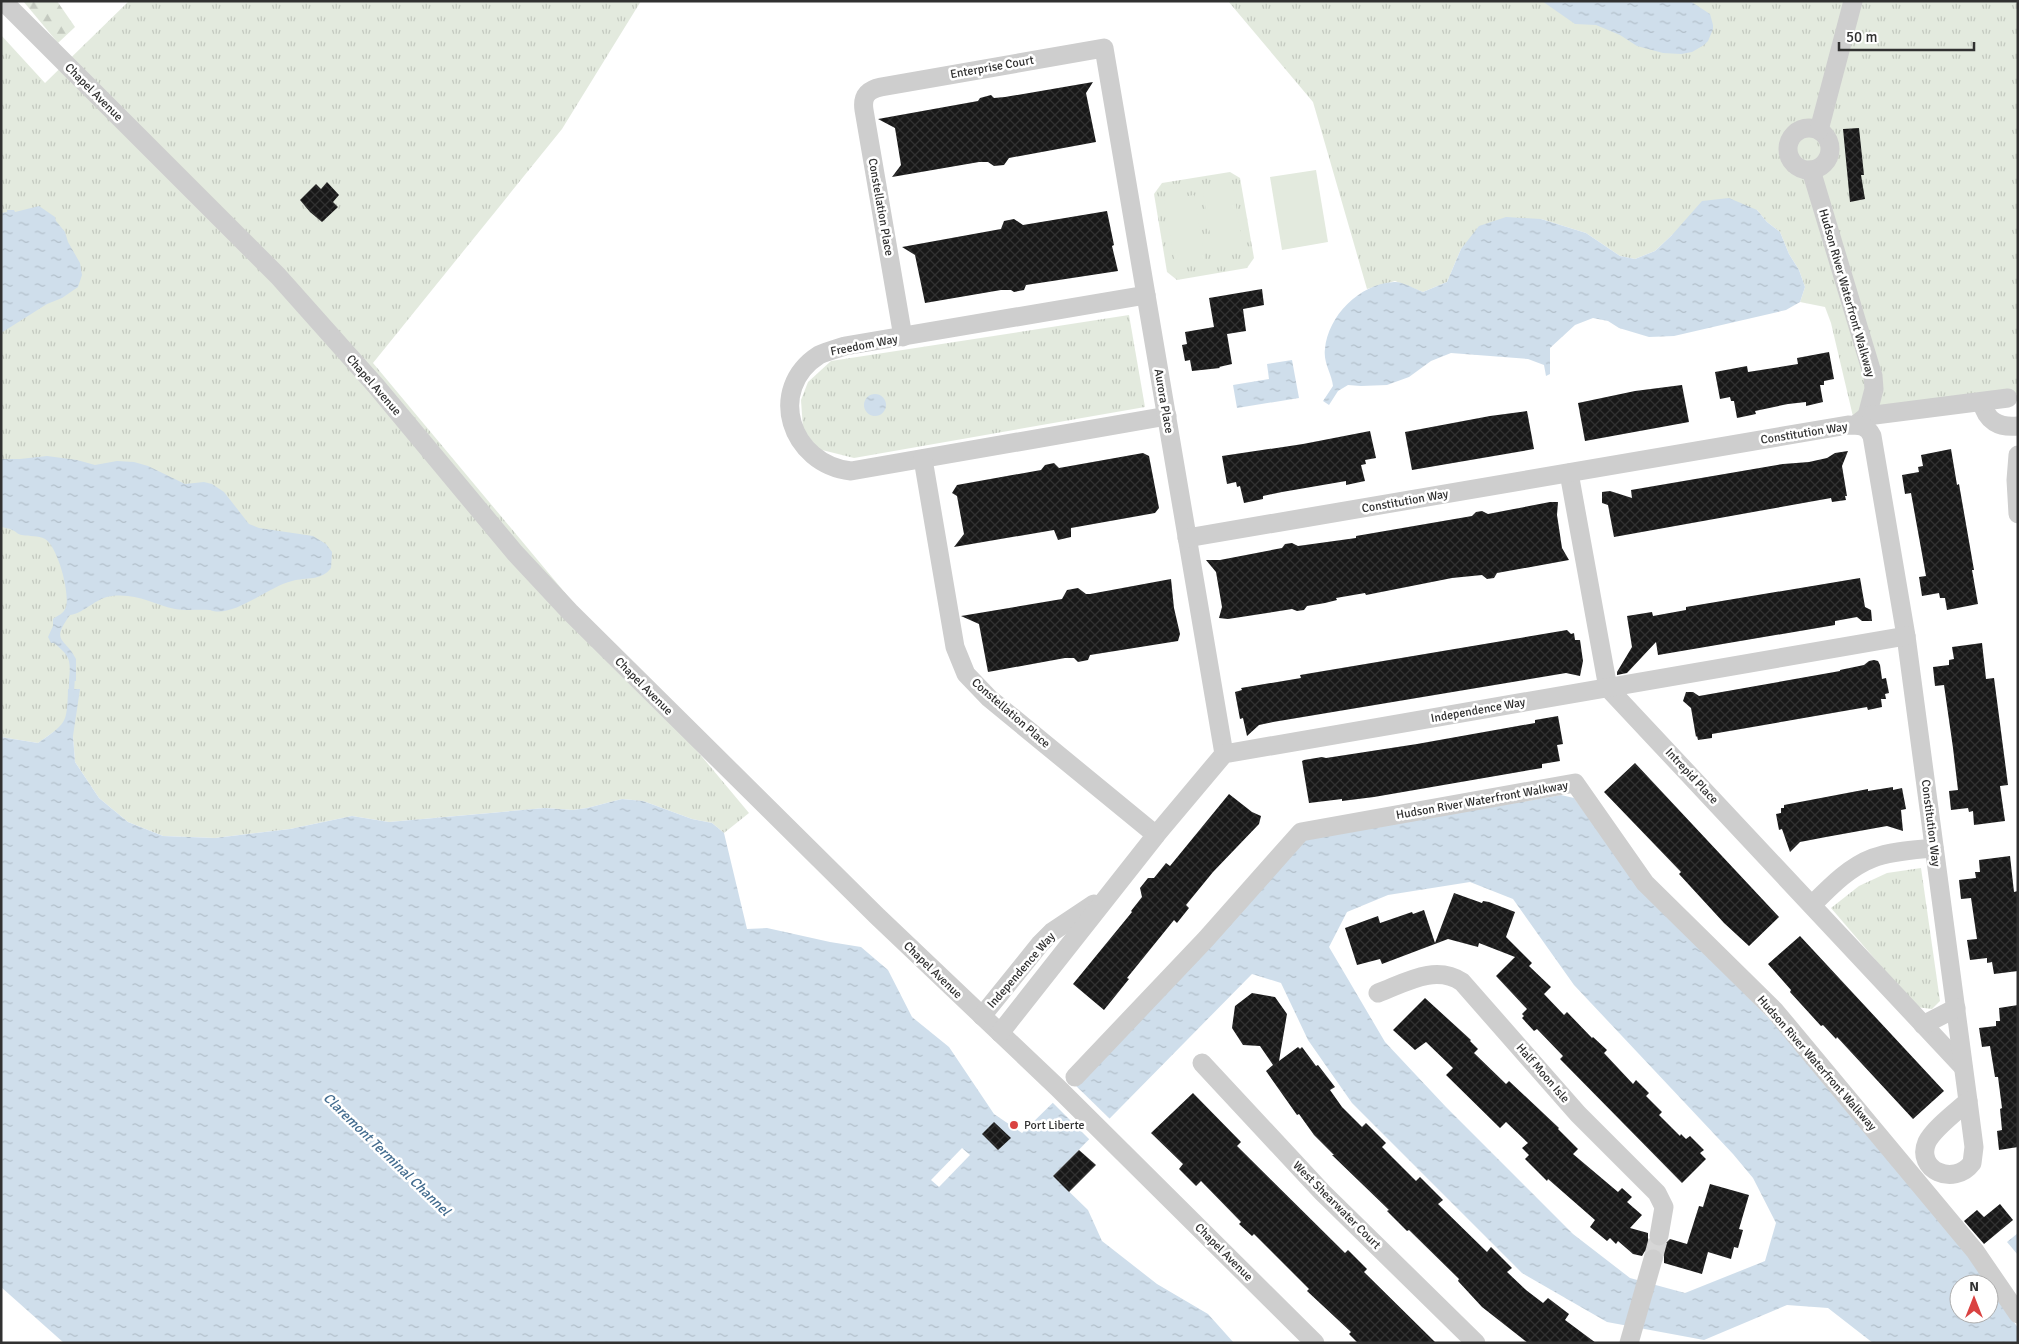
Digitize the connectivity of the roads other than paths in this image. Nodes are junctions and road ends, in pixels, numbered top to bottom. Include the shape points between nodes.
1 (3, 1) edge
2 (1853, 1) edge
3 (1104, 48) joint
4 (881, 87) joint
5 (1819, 130) junction
6 (1811, 170) junction
7 (1146, 295) junction
8 (902, 337) junction
9 (2013, 397) edge
10 (1982, 402) junction
11 (1167, 416) junction
12 (1861, 420) junction
13 (2018, 426) edge
14 (2018, 455) edge
15 (923, 460) junction
16 (1569, 473) junction
17 (2018, 514) edge
18 (1187, 538) junction
19 (1906, 636) junction
20 (1608, 688) junction
21 (1224, 754) junction
22 (1156, 835) junction
23 (1934, 848) junction
24 (1111, 891) junction
25 (1812, 905) junction
26 (1378, 993) dead end
27 (1956, 1008) junction
28 (982, 1016) junction
29 (1923, 1026) junction
30 (1000, 1033) junction
31 (1202, 1063) dead end
32 (1963, 1067) junction
33 (1075, 1077) dead end
34 (1968, 1101) dead end
35 (1659, 1236) tunnel mouth
36 (1651, 1267) tunnel mouth
37 (2018, 1314) edge
38 (1630, 1337) edge
39 (1315, 1343) edge
40 (1476, 1343) edge

1 - 28 street, Chapel Avenue via 278,276 376,386 515,553 570,612
2 - 5 street
3 - 4 street, Enterprise Court
3 - 7 street, Aurora Place
4 - 8 street, Constellation Place via 869,91 863,106
5 - 6 street via 1829,140 1830,153 1823,165
5 - 6 street via 1799,130 1789,141 1792,161
6 - 12 street, Hudson River Waterfront Walkway via 1873,376 1874,389
7 - 8 street, Freedom Way
7 - 11 street, Aurora Place
8 - 15 street, Freedom Way via 845,346 818,356 795,383 791,398 792,421 806,450 835,468 851,471
9 - 10 street
10 - 12 street
10 - 13 street via 1992,421 2009,427
11 - 15 street, Freedom Way
11 - 18 street, Aurora Place
12 - 16 street, Constitution Way
12 - 19 street, Constitution Way via 1860,425 1872,436
14 - 17 street
15 - 22 street, Constellation Place via 955,646 966,674 989,698
16 - 18 street, Constitution Way
16 - 20 street
18 - 21 street, Aurora Place
19 - 20 street, Independence Way
19 - 23 street, Constitution Way
20 - 21 street, Independence Way
20 - 25 street, Intrepid Place
21 - 22 street, Independence Way
22 - 24 street, Independence Way
23 - 25 street via 1873,858 1839,879
23 - 27 street, Constitution Way
24 - 28 street, Independence Way via 1052,932
24 - 30 street, Independence Way
25 - 29 street, Intrepid Place
26 - 35 street, Half Moon Isle via 1431,974 1450,975 1462,982 1578,1114 1657,1193 1664,1207
27 - 29 street
27 - 32 street, Constitution Way
28 - 30 street, Chapel Avenue
29 - 32 street, Intrepid Place
30 - 39 street, Chapel Avenue
31 - 40 street, West Shearwater Court via 1319,1189
32 - 34 street, Constitution Way
33 - 37 street, Hudson River Waterfront Walkway via 1206,940 1301,832 1575,783 1645,883 1776,1011 1975,1251
36 - 38 street

